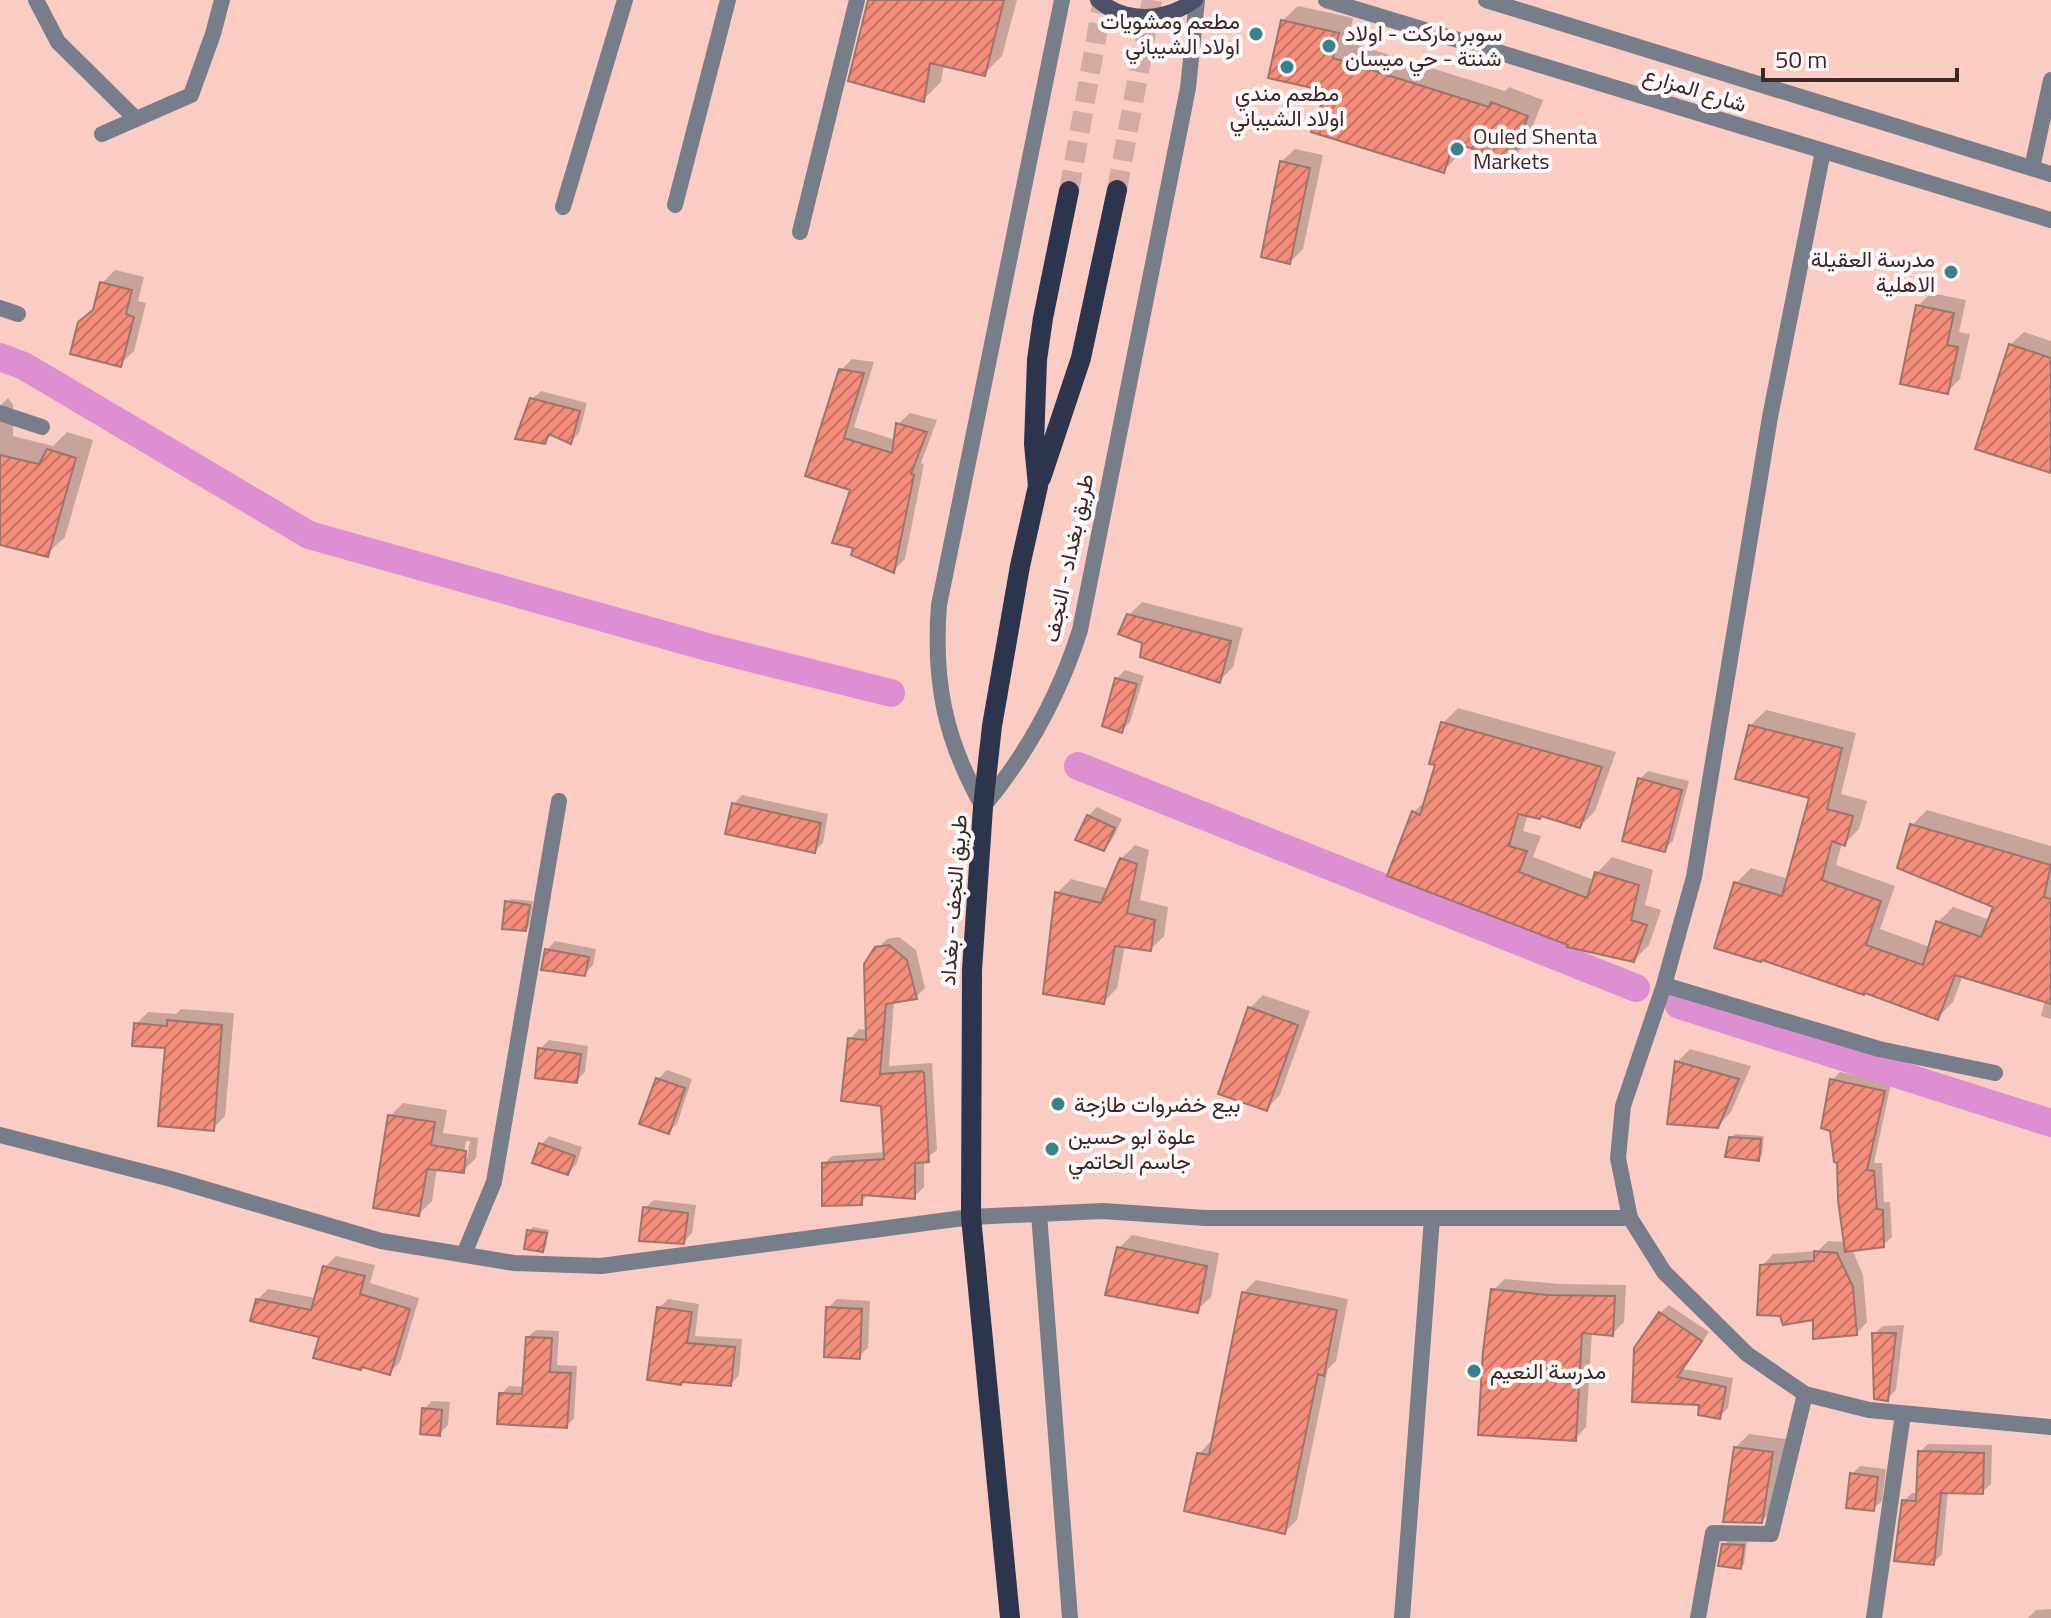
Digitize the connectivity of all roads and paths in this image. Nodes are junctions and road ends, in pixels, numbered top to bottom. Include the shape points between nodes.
1 (36, 0) edge
2 (222, 0) edge
3 (625, 0) edge
4 (728, 0) edge
5 (857, 0) edge
6 (1062, 0) edge
7 (1098, 0) edge
8 (1196, 0) edge
9 (1326, 0) edge
10 (1486, 0) edge
11 (2051, 80) edge
12 (136, 119) junction
13 (102, 134) dead end
14 (1823, 151) junction
15 (2032, 168) junction
16 (2051, 174) edge
17 (1117, 190) tunnel mouth
18 (1069, 191) tunnel mouth
19 (675, 205) dead end
20 (563, 207) dead end
21 (2051, 220) edge
22 (800, 232) dead end
23 (0, 308) edge
24 (18, 314) dead end
25 (0, 413) edge
26 (42, 427) dead end
27 (1038, 486) junction
28 (559, 801) dead end
29 (983, 807) junction
30 (1664, 985) junction
31 (1995, 1073) dead end
32 (0, 1135) edge
33 (1039, 1214) junction
34 (971, 1217) junction
35 (1432, 1218) junction
36 (1630, 1218) junction
37 (464, 1254) junction
38 (1805, 1394) junction
39 (1903, 1414) junction
40 (2051, 1427) edge
41 (1010, 1618) edge
42 (1070, 1618) edge
43 (1402, 1618) edge
44 (1698, 1618) edge
45 (1874, 1618) edge

1 - 12 street via 58,42
2 - 12 street via 191,95
3 - 20 street
4 - 19 street
5 - 22 street
6 - 29 street via 939,605 943,710 966,777
7 - 8 main road via 1119,13 1152,17
8 - 29 street, طريق بغداد - النجف via 1188,88 1080,630 1042,724
9 - 14 street, شارع المزارع
10 - 15 street, شارع المزارع
11 - 15 street
12 - 13 street
14 - 21 street, شارع المزارع
14 - 30 street via 1770,417 1694,877
15 - 16 street, شارع المزارع
17 - 27 main road, طريق بغداد - النجف via 1081,358
18 - 27 main road, طريق النجف - بغداد via 1037,360
23 - 24 street
25 - 26 street
27 - 29 main road, طريق النجف - بغداد via 1005,646
28 - 37 street via 494,1182
29 - 34 main road, طريق النجف - بغداد via 971,984
30 - 31 street via 1879,1049
30 - 36 street via 1623,1106 1618,1158
32 - 37 street via 381,1241
33 - 34 street
33 - 35 street
33 - 42 street
34 - 37 street via 601,1266 514,1263
34 - 41 main road, طريق النجف - بغداد
35 - 36 street
35 - 43 street
36 - 38 street via 1664,1272 1747,1354
38 - 39 street
38 - 44 street via 1771,1534 1713,1533
39 - 40 street
39 - 45 street

